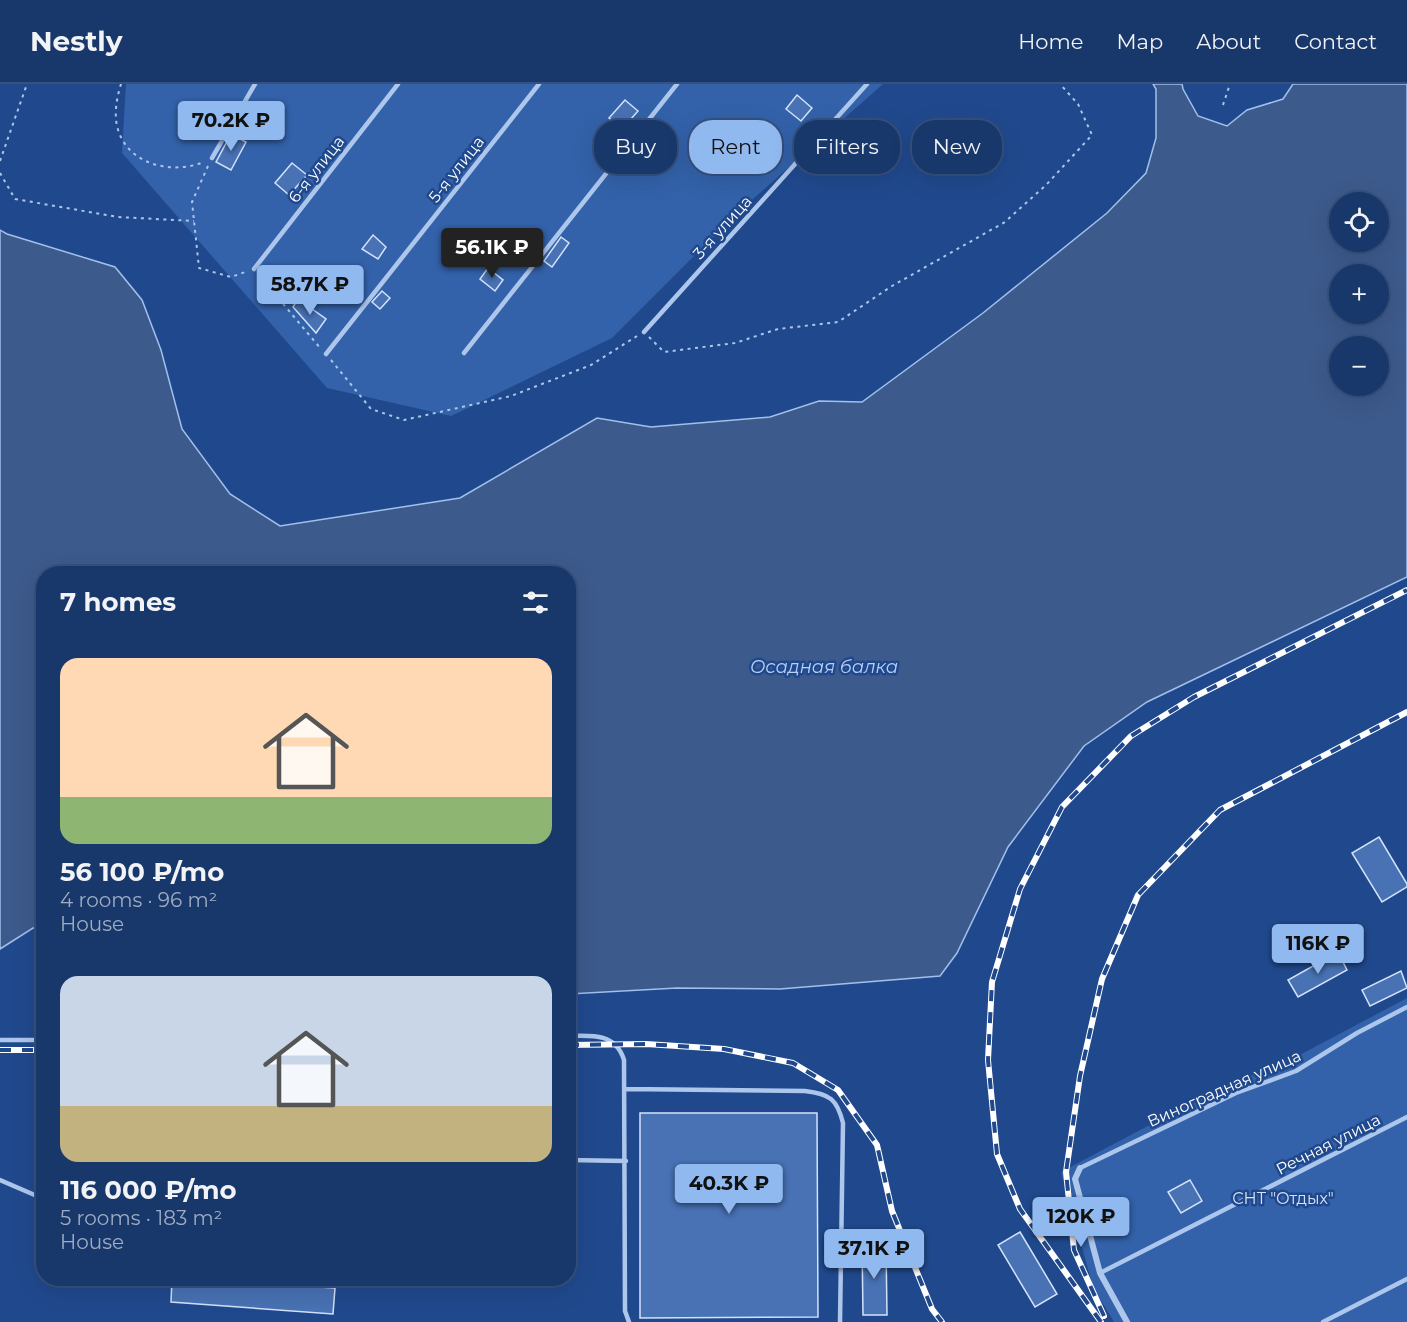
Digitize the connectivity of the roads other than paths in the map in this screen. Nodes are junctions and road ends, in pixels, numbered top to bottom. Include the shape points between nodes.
1 (255, 84) edge
2 (398, 84) edge
3 (539, 84) edge
4 (677, 84) edge
5 (867, 84) edge
6 (212, 158) road end
7 (254, 269) road end
8 (644, 332) road end
9 (464, 353) dead end
10 (326, 354) road end
11 (1407, 1007) edge
12 (576, 1036) edge
13 (0, 1040) edge
14 (36, 1040) edge
15 (626, 1089) junction
16 (1407, 1118) edge
17 (576, 1160) edge
18 (626, 1161) junction
19 (1080, 1168) joint
20 (0, 1180) edge
21 (36, 1196) edge
22 (1100, 1273) junction
23 (1407, 1279) edge
24 (629, 1322) edge
25 (840, 1322) edge
26 (1127, 1322) edge
27 (1323, 1322) edge

1 - 6 lane
2 - 7 lane, 6-я улица
3 - 10 lane, 5-я улица
4 - 9 lane
5 - 8 lane, 3-я улица
11 - 19 lane, Виноградная улица via 1296,1071 1236,1093
12 - 15 lane via 600,1037 622,1050
13 - 14 lane
15 - 18 lane
15 - 25 lane via 806,1091 819,1093 839,1106 843,1123
16 - 22 lane, Речная улица
17 - 18 lane
18 - 24 lane
19 - 22 street via 1075,1179
20 - 21 lane
22 - 26 street
23 - 27 lane

